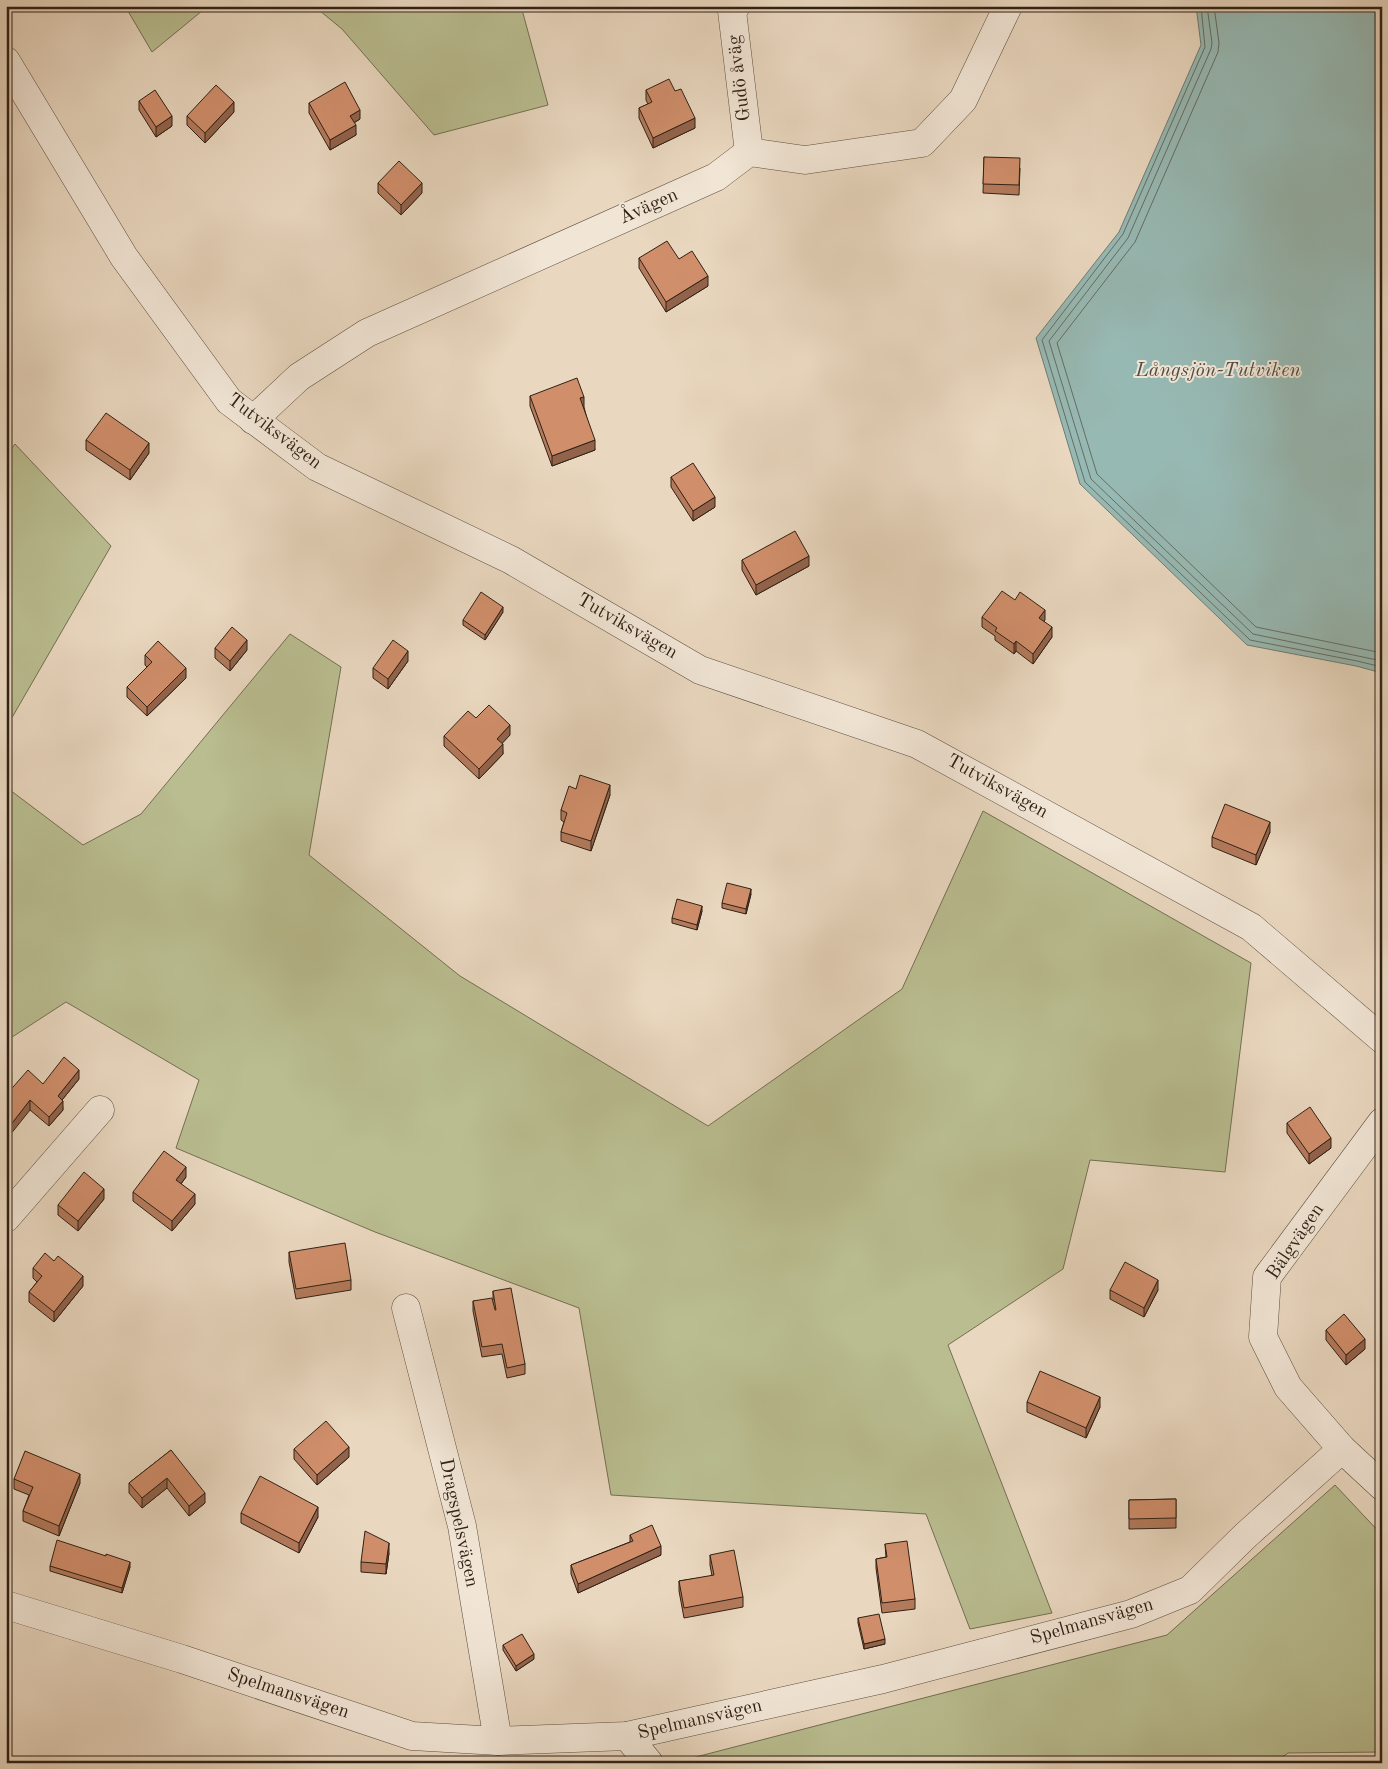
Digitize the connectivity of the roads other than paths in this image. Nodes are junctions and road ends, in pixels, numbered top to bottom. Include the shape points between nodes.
1 (736, 6) edge
2 (1008, 6) edge
3 (6, 61) edge
4 (749, 152) junction
5 (253, 420) junction
6 (1382, 1039) edge
7 (100, 1110) dead end
8 (1382, 1122) edge
9 (6, 1218) edge
10 (406, 1308) dead end
11 (1342, 1449) junction
12 (1382, 1486) edge
13 (6, 1605) edge
14 (627, 1736) junction
15 (498, 1741) junction
16 (649, 1763) edge

1 - 4 street, Gudö åväg via 732,11
2 - 4 street via 963,100 922,143 805,160
3 - 5 street, Tutviksvägen via 124,257 228,401
4 - 5 street, Åvägen via 716,177 367,333 299,377
5 - 6 street, Tutviksvägen via 317,467 511,560 700,670 918,744 1251,927
7 - 9 street
8 - 11 street, Bälgvägen via 1267,1277 1262,1337 1288,1387
10 - 15 street, Dragspelsvägen via 462,1526
11 - 12 street, Bälgvägen
11 - 14 street, Spelmansvägen via 1190,1590 1131,1614 883,1679
13 - 15 street, Spelmansvägen via 182,1659 412,1736
14 - 15 street, Spelmansvägen
14 - 16 street

